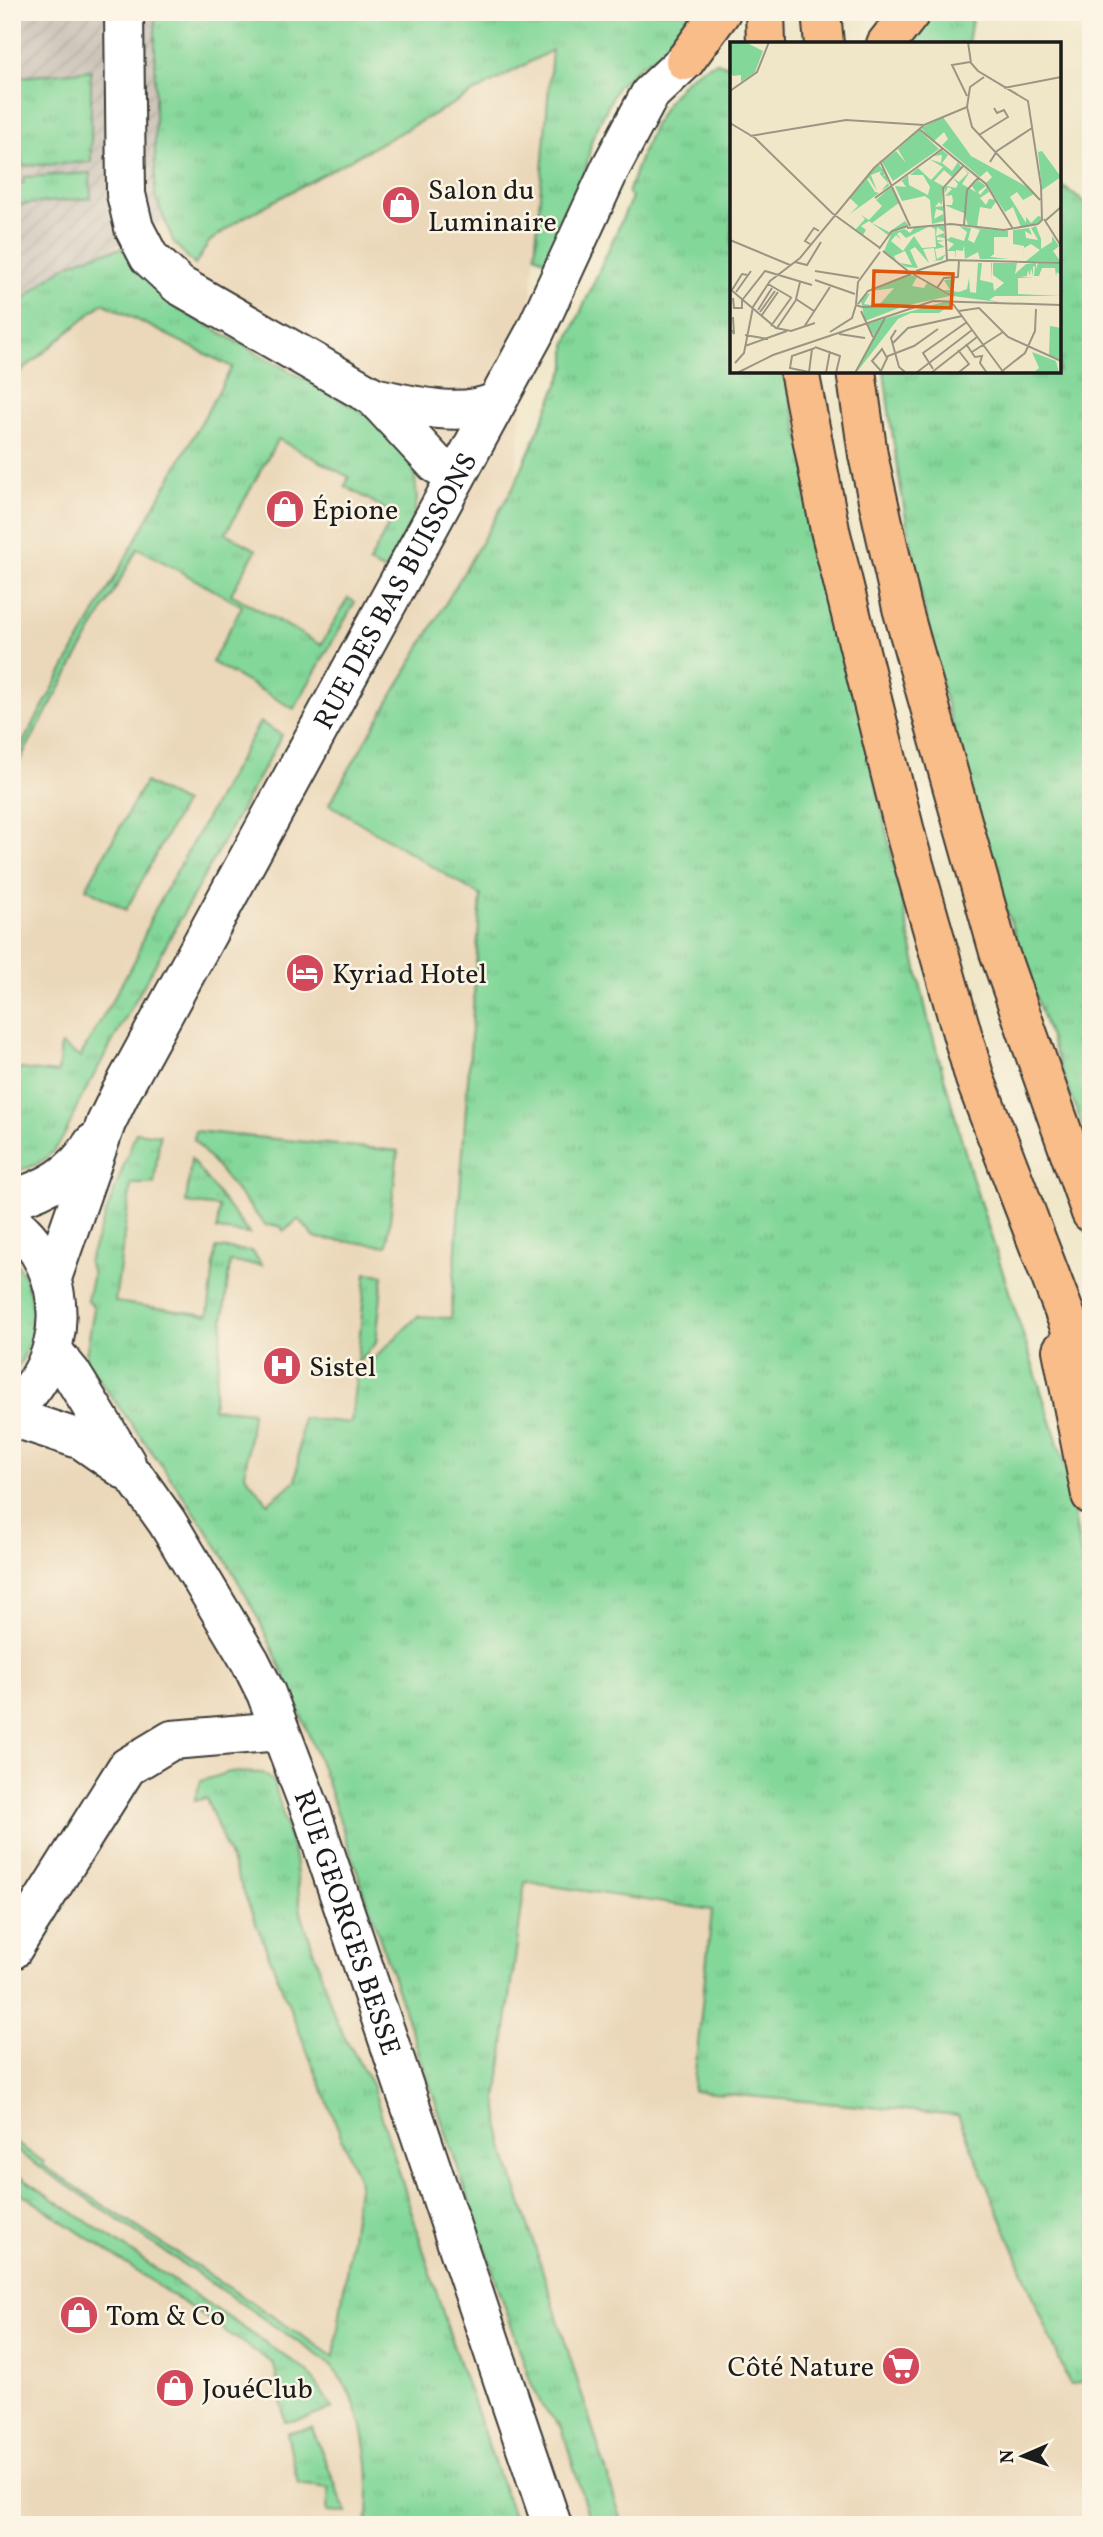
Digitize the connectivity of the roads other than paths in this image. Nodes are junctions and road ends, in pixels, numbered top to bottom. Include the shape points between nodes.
1 (124, 12) edge
2 (721, 12) edge
3 (765, 12) edge
4 (821, 12) edge
5 (911, 12) edge
6 (766, 42) edge
7 (824, 42) edge
8 (888, 42) edge
9 (685, 61) joint
10 (799, 373) edge
11 (856, 373) edge
12 (374, 397) junction
13 (497, 401) junction
14 (456, 475) junction
15 (106, 1123) junction
16 (12, 1199) edge
17 (1091, 1213) edge
18 (12, 1222) edge
19 (1045, 1269) junction
20 (52, 1279) junction
21 (52, 1350) junction
22 (1091, 1382) edge
23 (12, 1409) edge
24 (12, 1417) edge
25 (135, 1477) junction
26 (1091, 1495) edge
27 (280, 1731) junction
28 (12, 1950) edge
29 (552, 2525) edge

1 - 12 street via 126,194 134,228 149,257 179,285
2 - 9 main road
3 - 6 main road
4 - 7 main road
5 - 8 main road
9 - 13 street, RUE DES BAS BUISSONS via 650,94
10 - 19 main road via 830,530 907,840 975,1079
11 - 17 main road via 868,455 902,608 999,951
12 - 13 street via 426,409 482,407
12 - 14 street via 436,464
13 - 14 street, RUE DES BAS BUISSONS
14 - 15 street, RUE DES BAS BUISSONS
15 - 16 street, RUE DES BAS BUISSONS via 75,1168 46,1187
15 - 20 street, RUE DES BAS BUISSONS
18 - 20 street via 37,1248
19 - 22 main road
19 - 26 main road
20 - 21 street via 58,1314
21 - 23 street via 34,1387
21 - 25 street
24 - 25 street, RUE GEORGES BESSE via 82,1440
25 - 27 street, RUE GEORGES BESSE via 223,1613 266,1693
27 - 28 street via 172,1740 127,1767
27 - 29 street, RUE GEORGES BESSE

